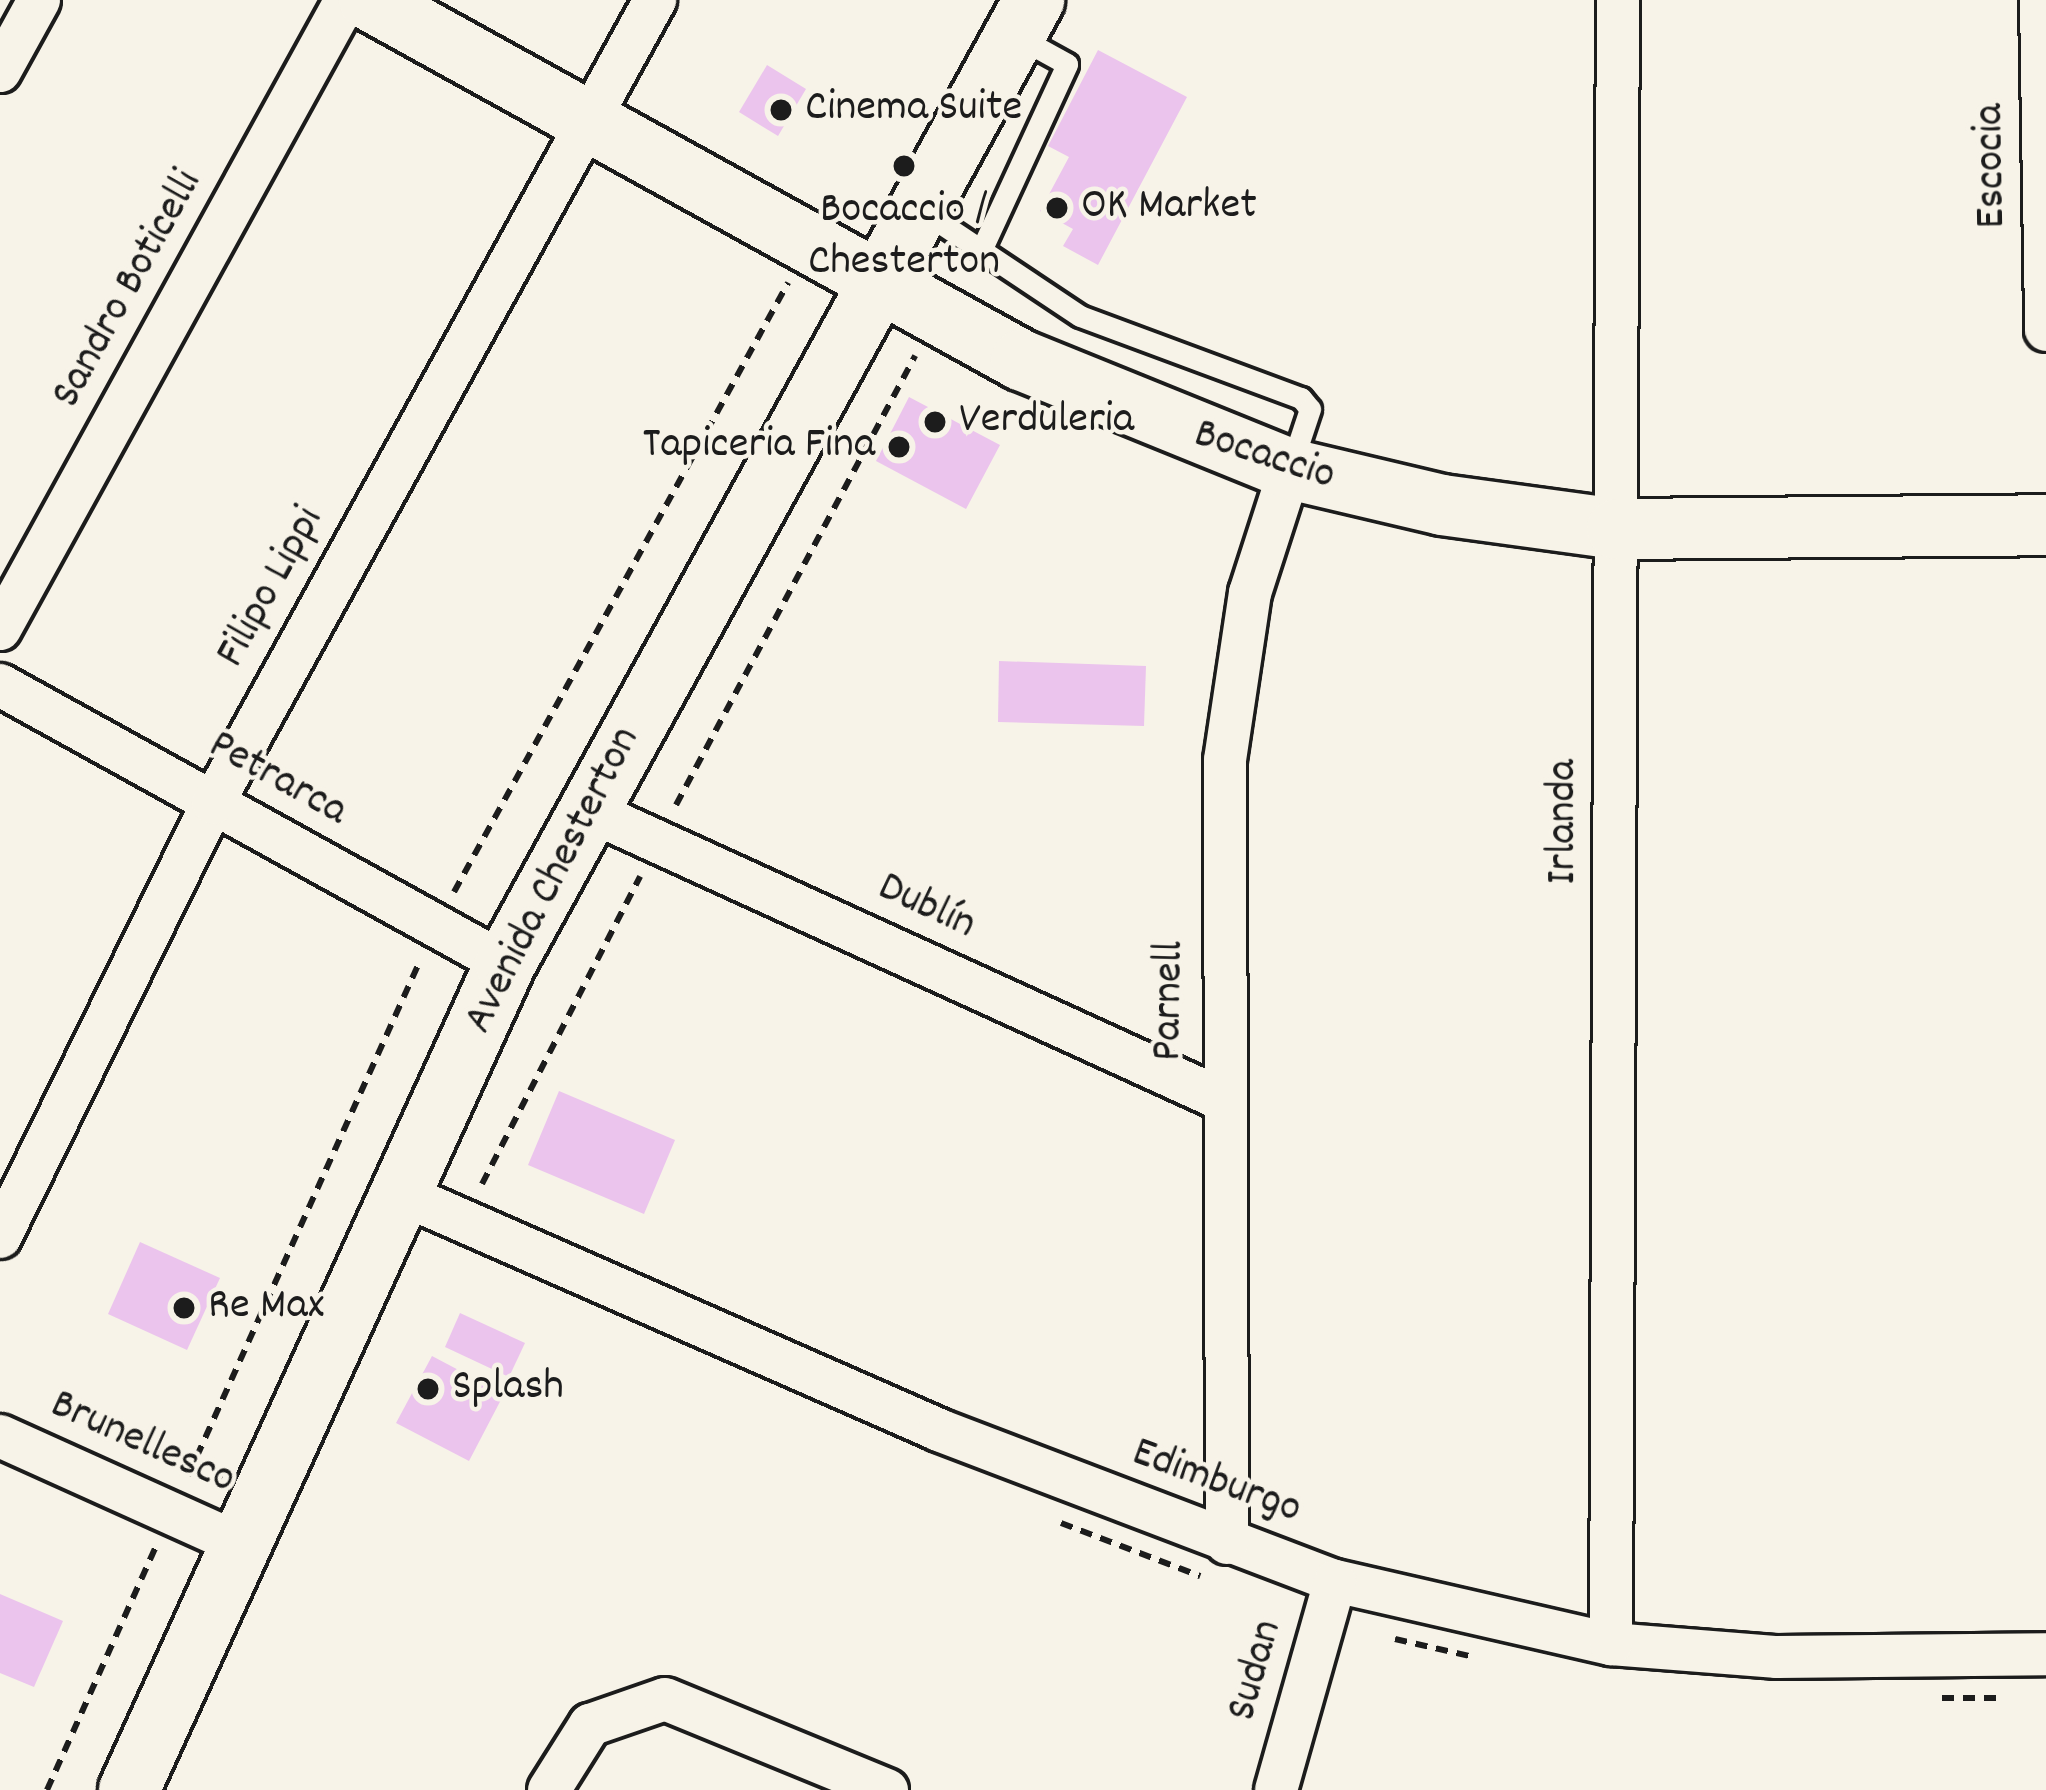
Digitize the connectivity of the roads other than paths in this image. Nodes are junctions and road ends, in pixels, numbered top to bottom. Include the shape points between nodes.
1 (40, 0) edge
2 (346, 0) edge
3 (369, 0) edge
4 (655, 0) edge
5 (1618, 0) edge
6 (2041, 0) edge
7 (1024, 17) edge
8 (0, 71) edge
9 (587, 120) junction
10 (918, 209) junction
11 (984, 244) junction
12 (878, 283) junction
13 (2046, 330) edge
14 (1290, 469) junction
15 (2046, 526) edge
16 (1617, 529) junction
17 (0, 629) edge
18 (0, 686) edge
19 (212, 803) junction
20 (588, 810) junction
21 (505, 964) junction
22 (1221, 1099) junction
23 (426, 1205) junction
24 (0, 1237) edge
25 (0, 1436) edge
26 (1227, 1543) junction
27 (241, 1545) junction
28 (1335, 1581) junction
29 (1611, 1644) junction
30 (2046, 1654) edge
31 (129, 1790) edge
32 (549, 1790) edge
33 (887, 1790) edge
34 (1276, 1790) edge

1 - 8 street
2 - 17 street, Sandro Boticelli
3 - 9 main road, Bocaccio
4 - 9 street, Filipo Lippi
5 - 16 street, Irlanda
6 - 13 street, Escocia
7 - 10 main road, Avenida Chesterton
7 - 11 lane via 1067,64
9 - 12 main road, Bocaccio
9 - 19 street, Filipo Lippi
10 - 11 lane
10 - 12 main road, Avenida Chesterton
11 - 14 lane via 1013,277 1081,316 1300,398 1310,409
12 - 14 main road, Bocaccio via 1097,396
12 - 20 main road, Avenida Chesterton
14 - 16 main road, Bocaccio via 1442,506
14 - 22 street, Parnell via 1232,680
15 - 16 main road, Bocaccio
16 - 29 street, Irlanda
18 - 19 street, Petrarca
19 - 21 street, Petrarca
19 - 24 street, Filipo Lippi
20 - 21 main road, Avenida Chesterton
20 - 22 street, Dublín
21 - 23 main road, Avenida Chesterton
22 - 26 street, Parnell
23 - 26 street, Edimburgo
23 - 27 main road, Avenida Chesterton
25 - 27 street, Brunellesco
26 - 28 street, Edimburgo
27 - 31 main road, Avenida Chesterton
28 - 29 street, Edimburgo
28 - 34 street, Sudan
29 - 30 street, Edimburgo via 1778,1658
32 - 33 street via 590,1725 665,1699

